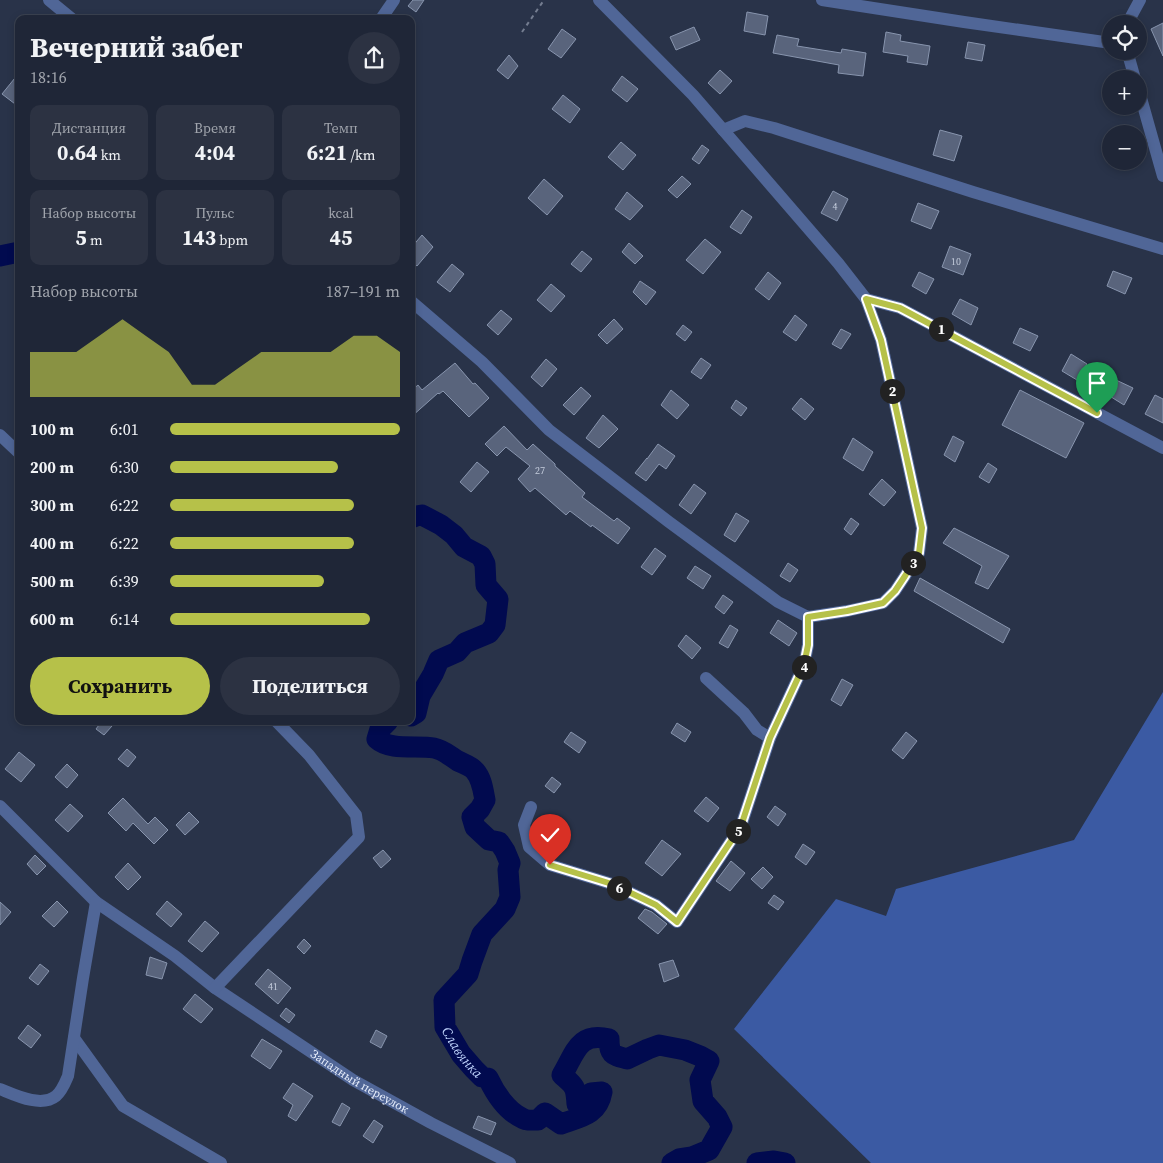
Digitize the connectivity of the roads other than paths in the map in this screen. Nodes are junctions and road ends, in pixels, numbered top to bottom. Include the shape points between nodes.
1 (49, 0) edge
2 (394, 0) edge
3 (601, 0) edge
4 (822, 0) edge
5 (1140, 0) edge
6 (67, 15) edge
7 (384, 15) edge
8 (1132, 15) edge
9 (1102, 41) edge
10 (1146, 115) edge
11 (723, 130) junction
12 (1163, 176) edge
13 (1163, 249) edge
14 (866, 299) junction
15 (415, 304) edge
16 (0, 435) edge
17 (1163, 448) edge
18 (15, 449) edge
19 (808, 617) junction
20 (706, 678) dead end
21 (280, 725) edge
22 (770, 738) junction
23 (0, 806) edge
24 (531, 807) dead end
25 (96, 902) junction
26 (215, 988) junction
27 (74, 1038) junction
28 (0, 1089) edge
29 (221, 1163) edge
30 (510, 1163) edge

1 - 6 street
2 - 7 street
3 - 11 street via 693,94
4 - 9 street
5 - 8 street
10 - 12 street
11 - 13 street via 744,122 774,128
11 - 14 street
14 - 17 street via 900,308
14 - 19 street via 881,340 922,528 919,553 895,591 883,603
15 - 19 street via 482,362 549,430 778,602
16 - 18 street
19 - 22 street via 804,665
20 - 22 street via 744,712 757,730
21 - 26 street via 309,755 356,815 359,838
22 - 24 street via 741,826 677,922 656,905 612,884 550,865 529,847 524,825
23 - 25 street, Западный переулок
25 - 26 street, Западный переулок via 175,956
25 - 27 street
26 - 30 street, Западный переулок via 353,1080
27 - 28 street via 68,1076 56,1096 32,1101
27 - 29 street via 123,1106

